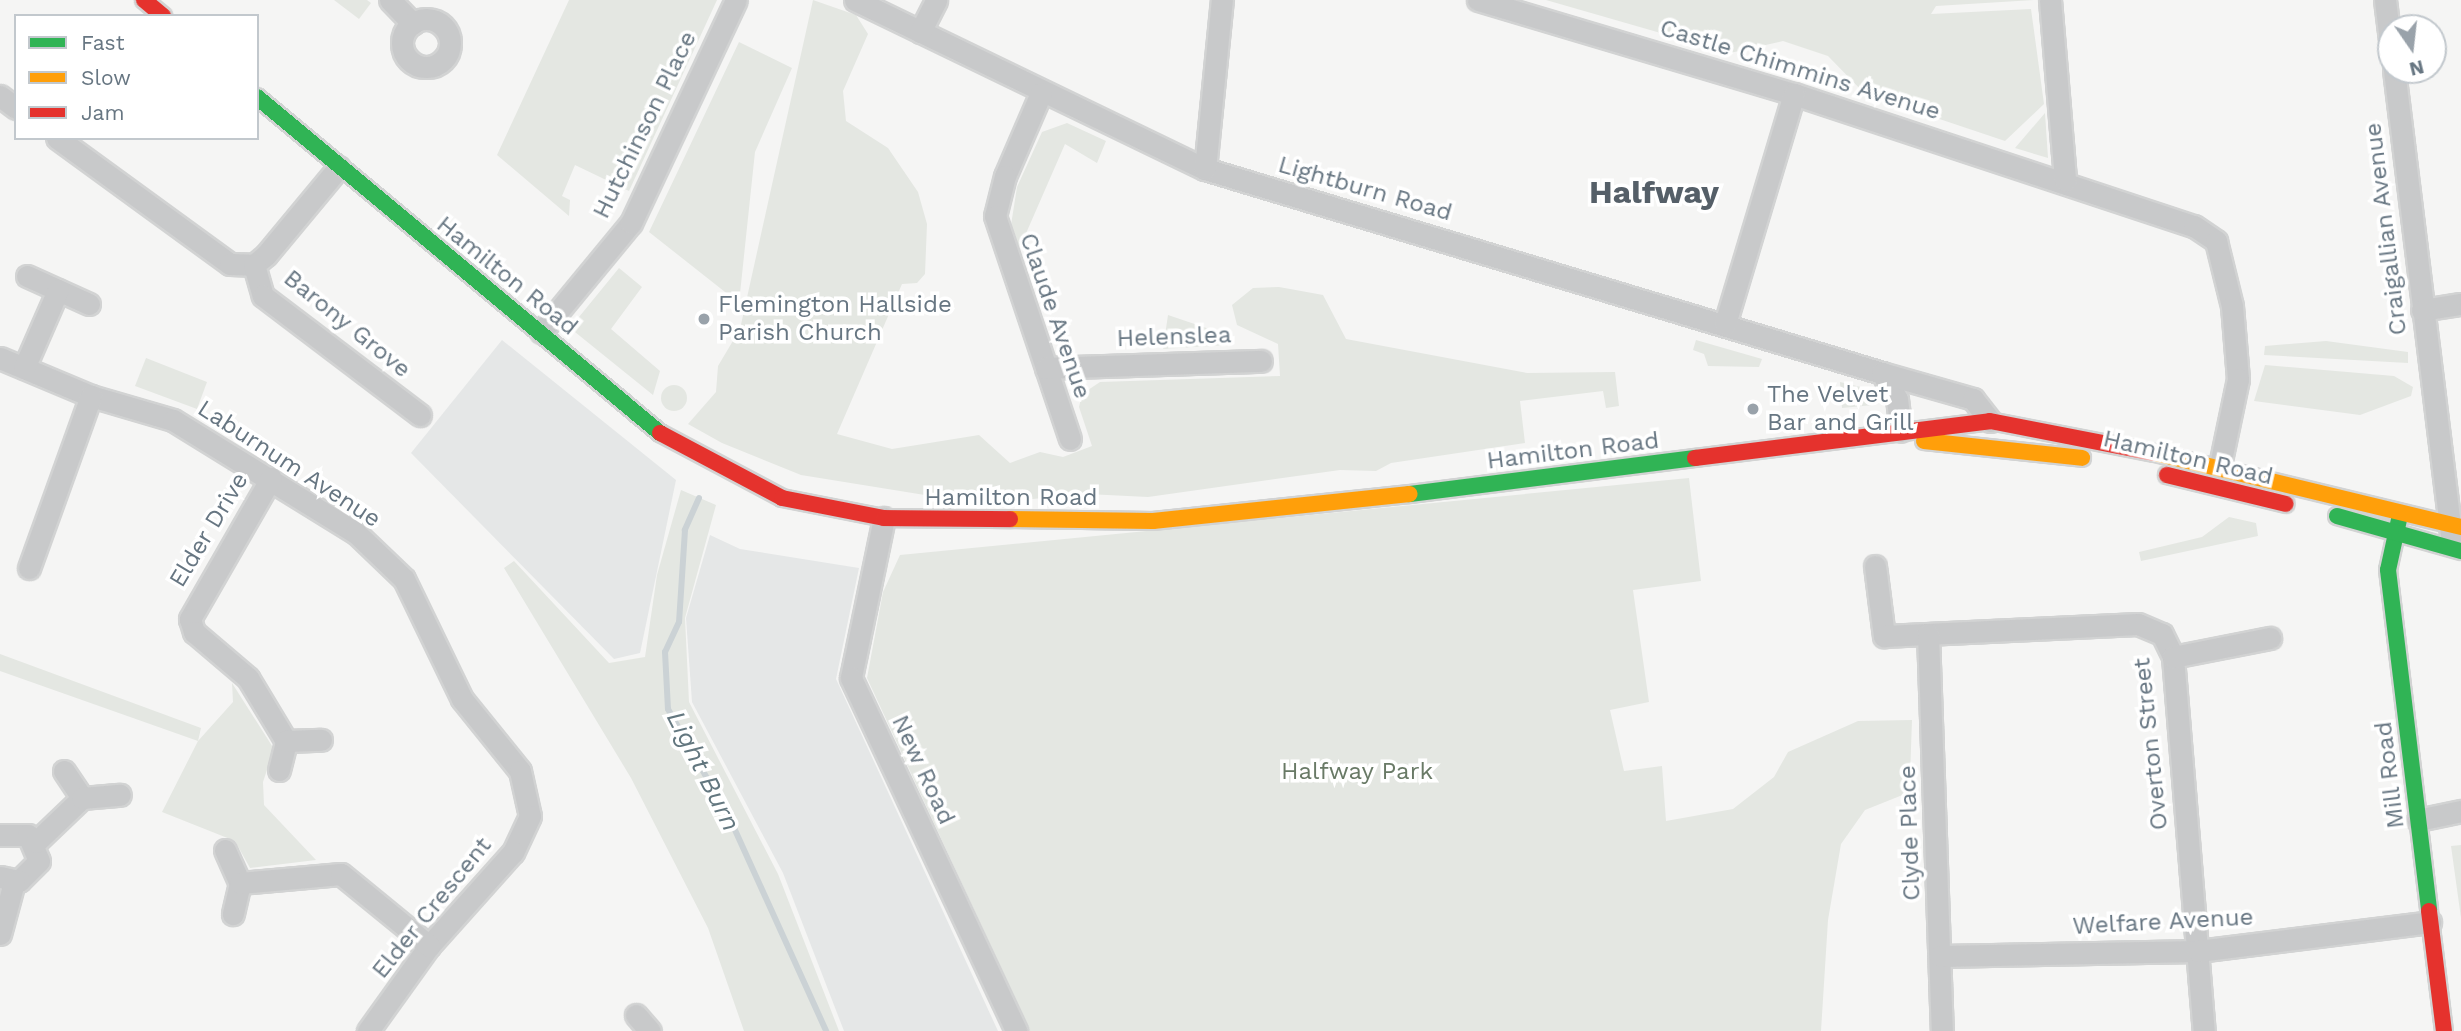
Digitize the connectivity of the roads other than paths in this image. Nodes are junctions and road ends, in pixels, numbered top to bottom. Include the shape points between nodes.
1 (144, 0) edge
2 (390, 0) edge
3 (736, 0) edge
4 (855, 0) edge
5 (936, 0) edge
6 (1223, 0) edge
7 (1478, 0) edge
8 (2050, 0) edge
9 (161, 14) edge
10 (413, 24) dead end
11 (920, 32) junction
12 (2395, 84) edge
13 (1041, 93) junction
14 (1794, 94) junction
15 (259, 99) edge
16 (60, 140) edge
17 (339, 167) junction
18 (1205, 169) junction
19 (2066, 180) junction
20 (254, 265) junction
21 (26, 276) dead end
22 (58, 290) junction
23 (89, 303) dead end
24 (2461, 304) edge
25 (2422, 310) junction
26 (1725, 324) junction
27 (541, 332) junction
28 (0, 358) edge
29 (1261, 361) dead end
30 (24, 368) junction
31 (1046, 368) junction
32 (1882, 373) junction
33 (91, 396) junction
34 (421, 415) dead end
35 (1990, 421) junction
36 (1901, 431) junction
37 (1070, 439) dead end
38 (2220, 465) junction
39 (271, 478) junction
40 (2400, 514) junction
41 (884, 518) junction
42 (2457, 526) edge
43 (2394, 537) junction
44 (2455, 549) edge
45 (1875, 566) dead end
46 (29, 568) dead end
47 (1928, 634) junction
48 (2270, 638) dead end
49 (2173, 657) junction
50 (321, 740) dead end
51 (286, 741) junction
52 (279, 770) dead end
53 (64, 771) dead end
54 (120, 795) dead end
55 (82, 798) junction
56 (2461, 811) edge
57 (530, 816) joint
58 (2418, 820) junction
59 (0, 835) edge
60 (36, 842) junction
61 (225, 850) dead end
62 (7, 879) edge
63 (240, 883) junction
64 (233, 914) dead end
65 (2430, 922) junction
66 (0, 934) edge
67 (429, 946) junction
68 (2198, 951) junction
69 (1940, 956) junction
70 (368, 1031) edge
71 (1016, 1031) edge
72 (1942, 1031) edge
73 (2204, 1031) edge
74 (2444, 1031) edge

1 - 9 main road
2 - 10 street
3 - 27 street, Hutchinson Place via 631,223
4 - 11 street, Lightburn Road
5 - 11 street
6 - 18 street
7 - 14 street, Castle Chimmins Avenue
8 - 19 street
11 - 13 street, Lightburn Road
12 - 25 street, Craigallian Avenue
13 - 18 street, Lightburn Road
13 - 31 street, Claude Avenue via 1004,176 995,216
14 - 19 street, Castle Chimmins Avenue
14 - 26 street
15 - 17 main road, Hamilton Road
16 - 20 street via 230,264
17 - 20 street
17 - 27 main road, Hamilton Road
18 - 26 street, Lightburn Road
19 - 38 street, Castle Chimmins Avenue via 2194,226 2216,241 2232,306 2238,379
20 - 34 street, Barony Grove via 263,296
21 - 22 street
22 - 23 street
22 - 30 street
24 - 25 street
25 - 42 street, Craigallian Avenue
26 - 32 street, Lightburn Road
27 - 41 main road, Hamilton Road via 677,446 718,470 782,498
28 - 30 street, Laburnum Avenue
29 - 31 street, Helenslea
30 - 33 street, Laburnum Avenue
31 - 37 street, Claude Avenue
32 - 35 street, Lightburn Road via 1973,400
32 - 36 street via 1897,399
33 - 39 street, Laburnum Avenue via 173,420
33 - 46 street
35 - 36 main road, Hamilton Road
35 - 38 main road, Hamilton Road
36 - 41 main road, Hamilton Road via 1260,513 1153,521
36 - 43 main road, Hamilton Road via 1920,440 2110,461 2345,518
38 - 40 main road, Hamilton Road
39 - 51 street, Elder Drive via 190,619 194,632 248,678
39 - 57 street, Laburnum Avenue via 356,533 404,579 463,699 520,771
40 - 42 main road, Hamilton Road
40 - 43 main road, Mill Road
41 - 71 street, New Road via 851,678
42 - 44 street, Craigallian Avenue
43 - 44 main road, Hamilton Road
43 - 58 main road, Mill Road via 2388,570
45 - 47 street, Overton Street via 1884,636
47 - 49 street, Overton Street via 2138,624 2162,634
47 - 69 street, Clyde Place
48 - 49 street
49 - 68 street, Overton Street
50 - 51 street
51 - 52 street
53 - 55 street
54 - 55 street
55 - 60 street
56 - 58 street
57 - 67 street, Elder Crescent via 513,852
58 - 65 main road, Mill Road
59 - 60 street via 19,831
60 - 62 street via 35,871
61 - 63 street
62 - 66 street
63 - 64 street
63 - 67 street via 341,874
65 - 68 street, Welfare Avenue
65 - 74 main road, Mill Road
67 - 70 street, Elder Crescent
68 - 69 street, Welfare Avenue
68 - 73 street, Overton Street
69 - 72 street, Clyde Place

